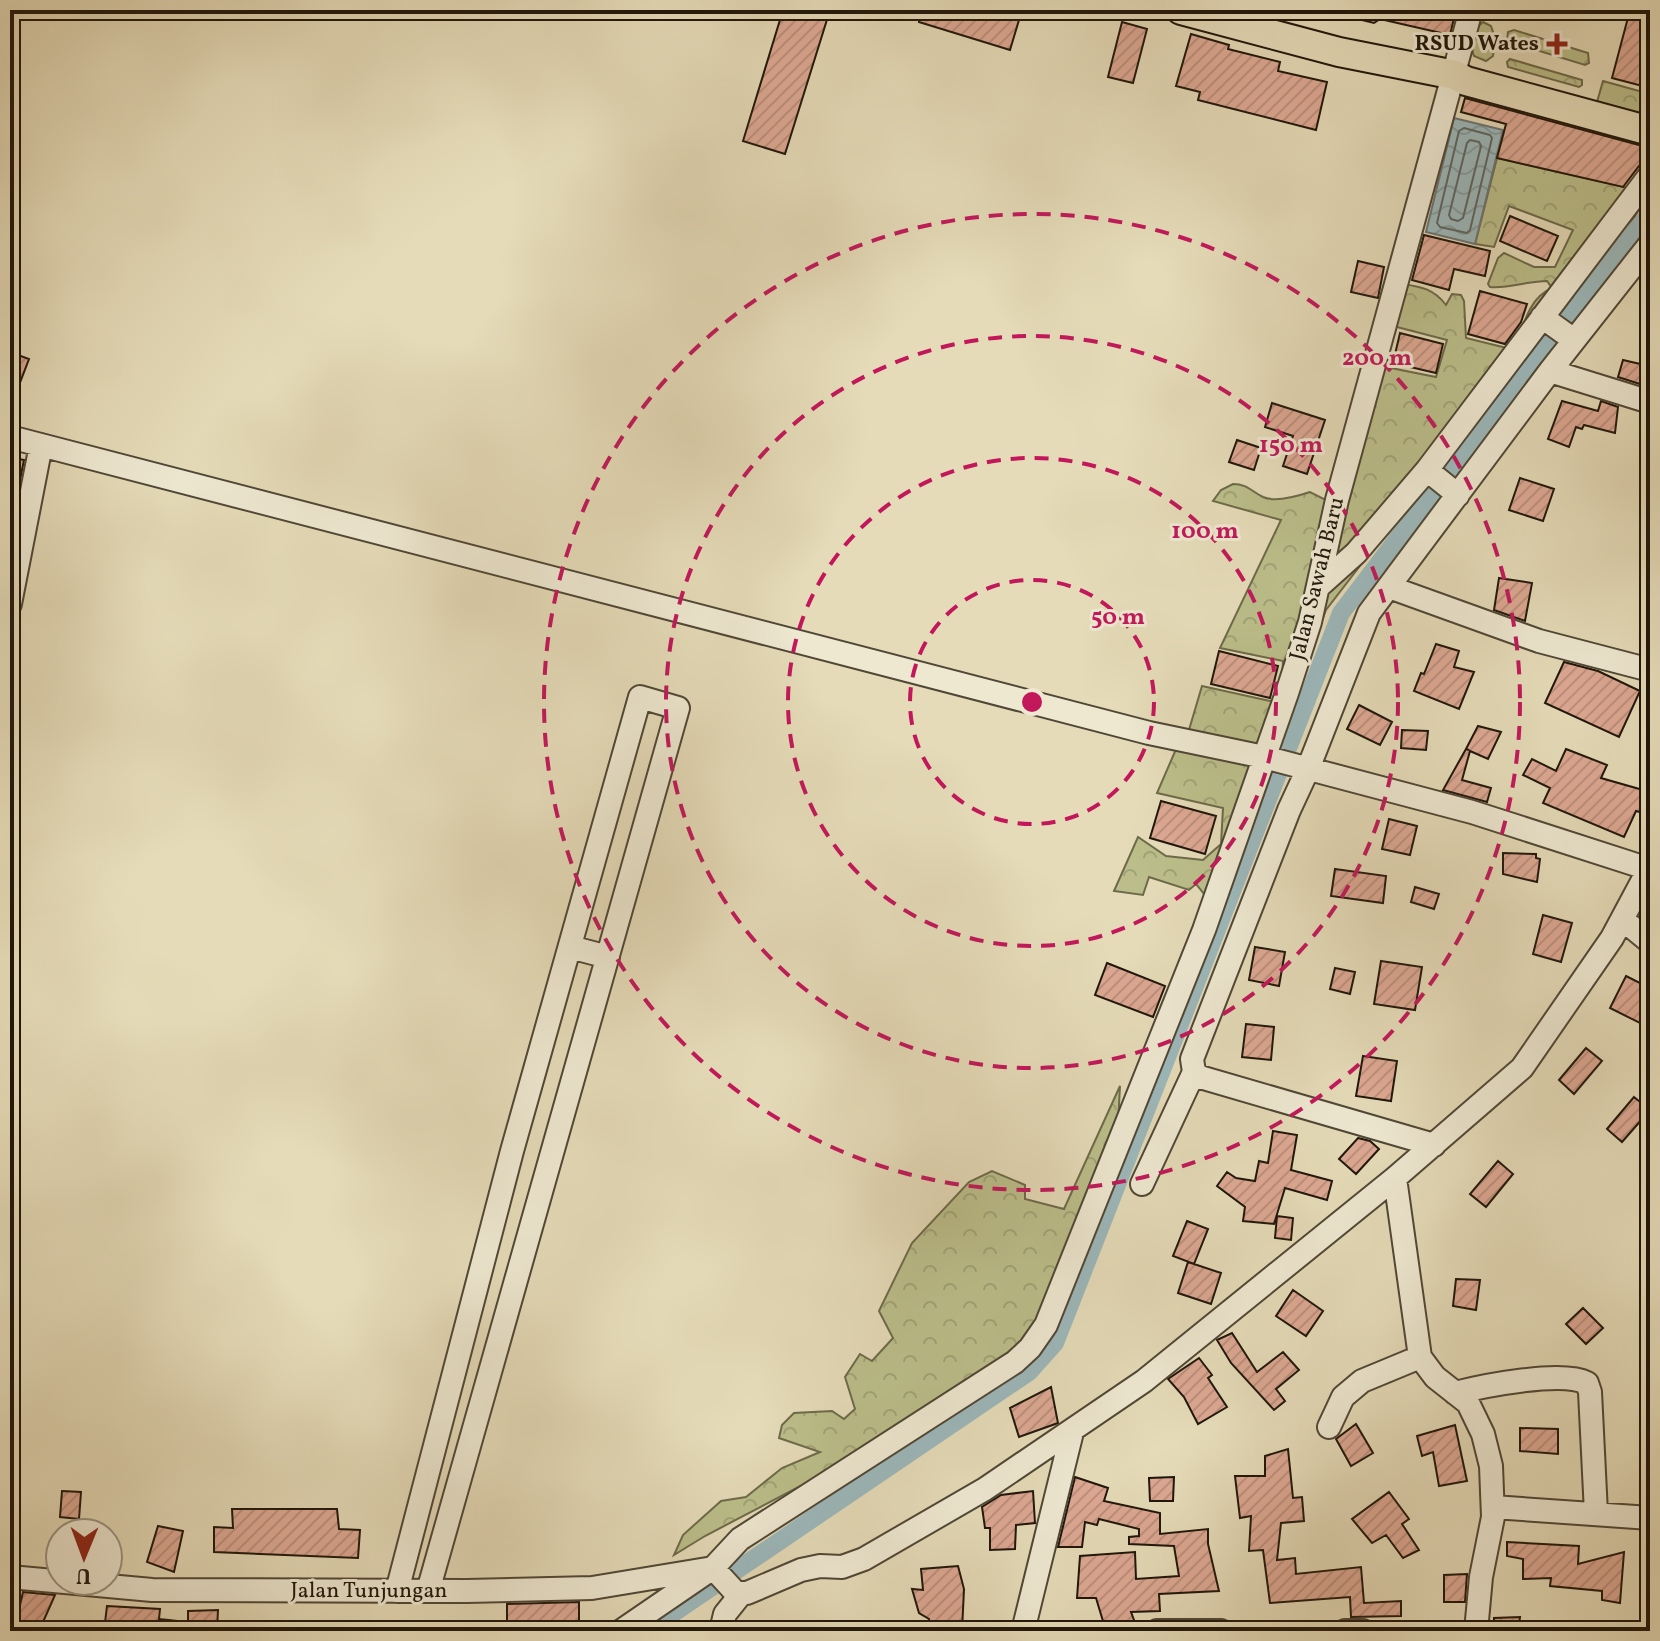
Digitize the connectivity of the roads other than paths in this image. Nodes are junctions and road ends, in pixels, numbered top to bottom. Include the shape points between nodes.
1 (1181, 10) edge
2 (1471, 10) edge
3 (1455, 75) junction
4 (1650, 131) edge
5 (1650, 175) edge
6 (1650, 244) edge
7 (1558, 328) junction
8 (1550, 371) junction
9 (1650, 402) edge
10 (10, 437) edge
11 (41, 445) junction
12 (1430, 472) junction
13 (1455, 493) junction
14 (1318, 587) junction
15 (1389, 587) junction
16 (10, 604) edge
17 (1650, 670) edge
18 (1269, 758) junction
19 (1304, 768) junction
20 (1649, 868) edge
21 (1622, 919) junction
22 (1650, 942) edge
23 (570, 947) junction
24 (608, 957) junction
25 (1194, 1072) junction
26 (1434, 1145) junction
27 (1395, 1178) junction
28 (1142, 1184) dead end
29 (1420, 1357) junction
30 (1455, 1393) junction
31 (1329, 1427) dead end
32 (1072, 1432) junction
33 (1493, 1507) junction
34 (1596, 1513) junction
35 (1650, 1518) edge
36 (10, 1577) edge
37 (728, 1583) junction
38 (397, 1591) junction
39 (428, 1591) junction
40 (723, 1622) edge
41 (621, 1631) edge
42 (705, 1631) edge
43 (1023, 1631) edge
44 (1157, 1631) edge
45 (1221, 1631) edge
46 (1345, 1631) edge
47 (1363, 1631) edge
48 (1476, 1631) edge

1 - 3 main road via 1339,52
2 - 3 street, Jalan Sawah Baru
3 - 4 main road
3 - 14 street, Jalan Sawah Baru via 1337,500
5 - 7 street
6 - 7 street
7 - 8 street
7 - 12 street
8 - 9 street
8 - 13 street
10 - 11 street
11 - 16 street
11 - 18 street via 1149,733
12 - 13 street
12 - 14 street
13 - 15 street
14 - 18 street, Jalan Sawah Baru
15 - 17 street via 1539,641
15 - 19 street via 1369,613
18 - 19 street
18 - 37 street, Jalan Sawah Baru via 1046,1325 1015,1362 740,1539
19 - 20 street via 1472,812
19 - 25 street via 1195,1050
20 - 21 street
21 - 22 street
21 - 26 street via 1522,1068
23 - 24 street
23 - 24 street via 640,697 678,708
23 - 38 street
24 - 39 street
25 - 26 street
25 - 28 street
26 - 27 street
27 - 29 street
27 - 32 street via 1144,1381
29 - 30 street
29 - 31 street via 1362,1381 1343,1397
30 - 33 street via 1468,1403 1483,1434
30 - 34 street via 1506,1382 1587,1383
32 - 37 street via 864,1559 842,1567 801,1570 764,1587
32 - 43 street
33 - 34 street
33 - 48 street
34 - 35 street
36 - 38 street, Jalan Tunjungan via 152,1590
37 - 39 street, Jalan Tunjungan
37 - 40 street
37 - 41 street
38 - 39 street, Jalan Tunjungan
40 - 42 street
44 - 45 street
46 - 47 street

